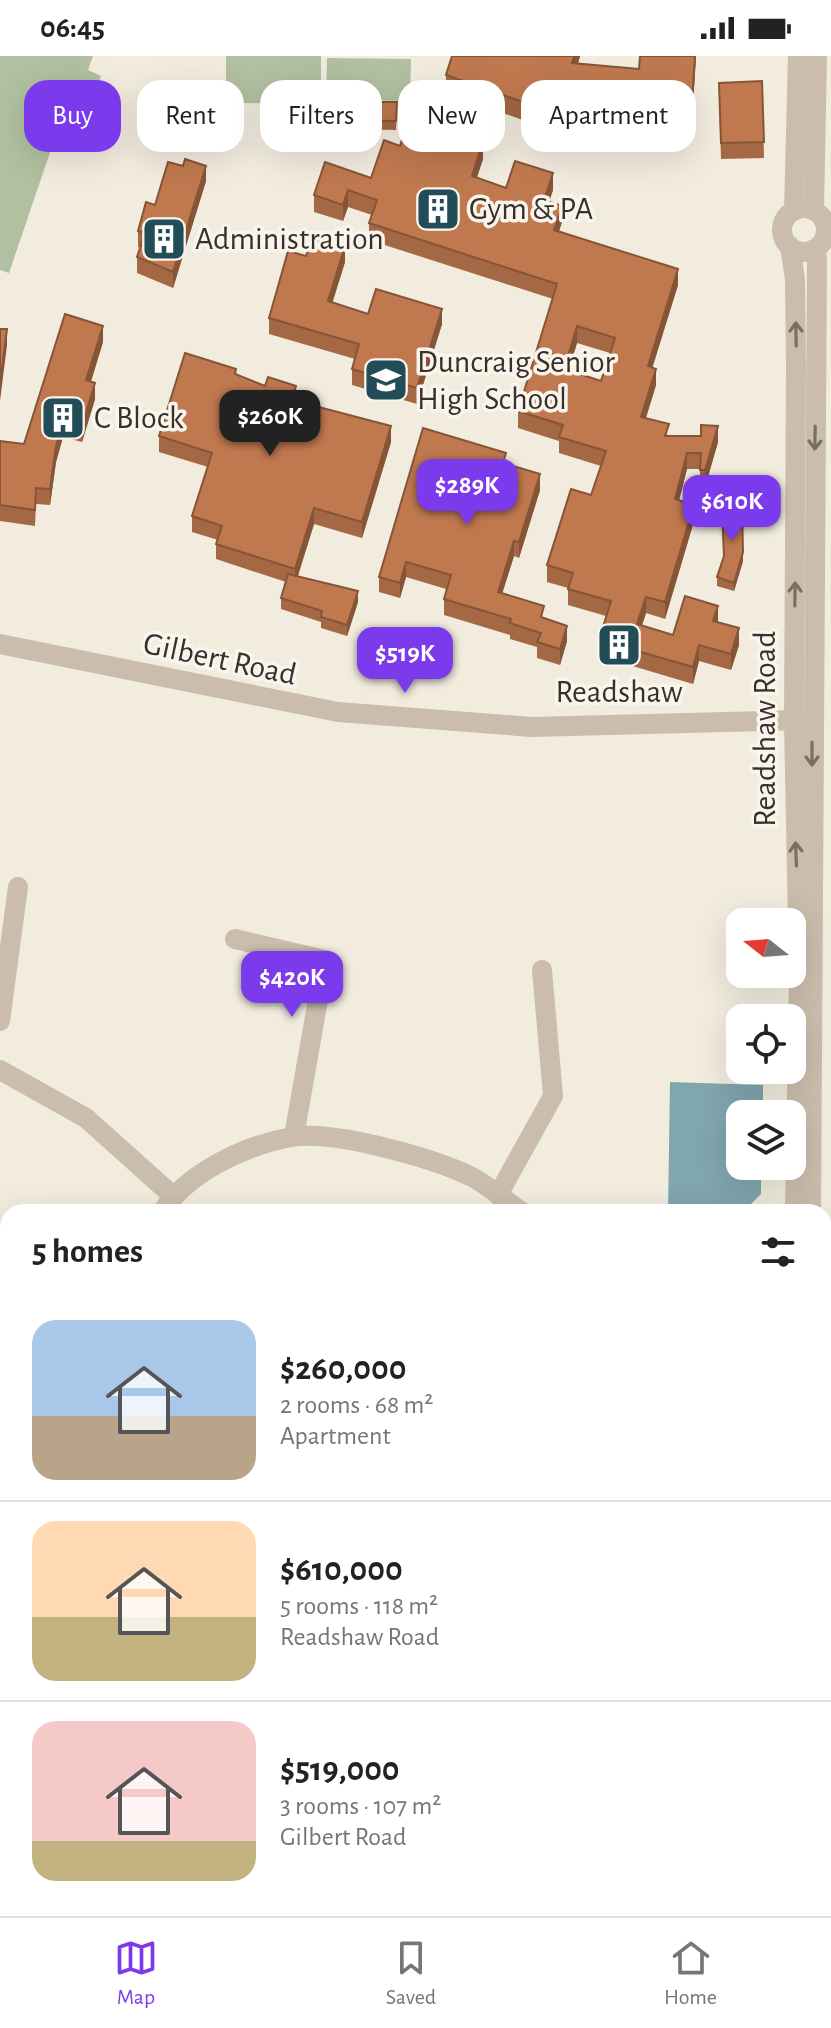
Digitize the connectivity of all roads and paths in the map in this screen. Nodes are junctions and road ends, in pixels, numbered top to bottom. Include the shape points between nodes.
1 (798, 56) edge
2 (817, 56) edge
3 (815, 214) edge
4 (822, 242) edge
5 (790, 246) junction
6 (0, 644) edge
7 (803, 720) junction
8 (18, 887) dead end
9 (235, 939) dead end
10 (542, 970) dead end
11 (0, 1021) edge
12 (0, 1070) edge
13 (814, 1082) edge
14 (294, 1136) junction
15 (498, 1195) junction
16 (168, 1204) edge
17 (511, 1204) edge
18 (796, 1204) edge
19 (811, 1204) edge

1 - 3 street
2 - 3 street
3 - 4 street, Readshaw Road
3 - 5 street, Readshaw Road via 783,228
4 - 5 street via 803,251
4 -> 7 street, Readshaw Road via 817,258
7 -> 5 street, Readshaw Road via 795,279
6 - 7 street, Gilbert Road via 338,712 532,727
7 - 13 street, Readshaw Road
8 - 11 street
9 - 14 street via 325,960
10 - 15 street via 553,1096
12 - 16 street via 86,1118
13 - 18 street, Readshaw Road
13 - 19 street, Readshaw Road
14 - 15 street via 365,1142 471,1177
14 - 16 street via 224,1160
15 - 17 street

